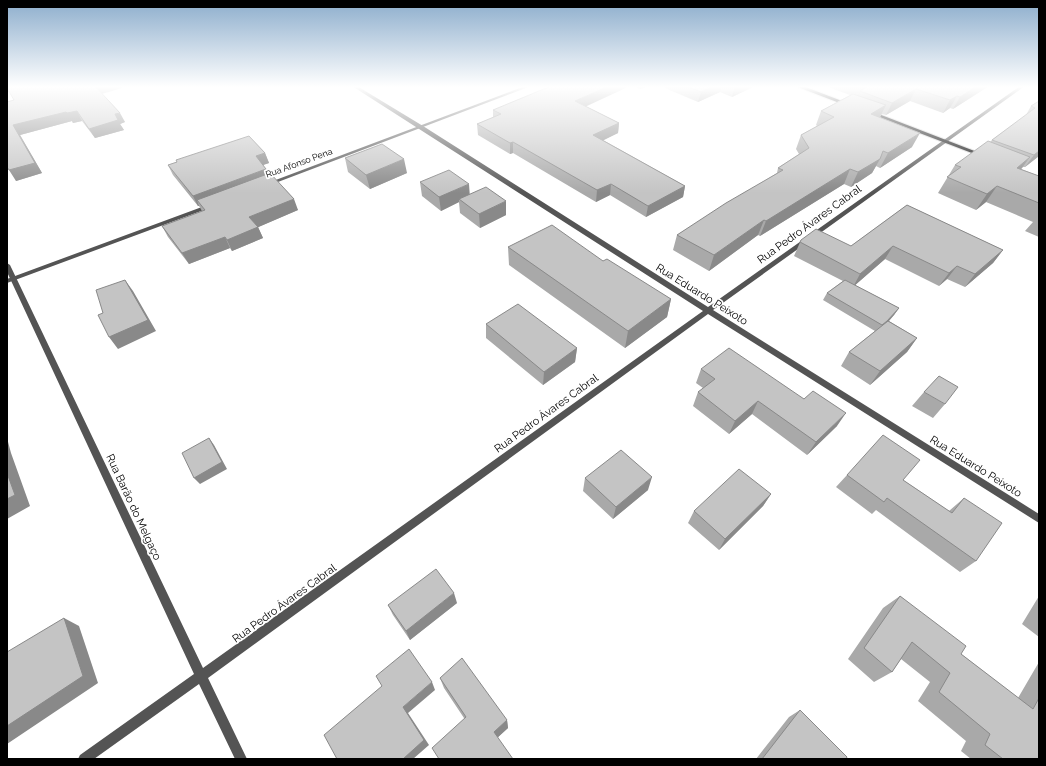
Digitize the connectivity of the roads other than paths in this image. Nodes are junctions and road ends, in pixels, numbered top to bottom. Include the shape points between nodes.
1 (412, 122) edge
2 (435, 122) edge
3 (893, 122) edge
4 (971, 122) edge
5 (421, 127) junction
6 (944, 141) junction
7 (995, 160) edge
8 (258, 188) edge
9 (214, 204) edge
10 (7, 265) edge
11 (10, 280) edge
12 (707, 310) junction
13 (1039, 519) edge
14 (201, 676) junction
15 (84, 759) edge
16 (241, 759) edge

1 - 5 street, Rua Eduardo Peixoto
2 - 5 street, Rua Afonso Pena
3 - 6 main road
4 - 6 street, Rua Pedro Ávares Cabral
5 - 8 street, Rua Afonso Pena
5 - 12 street, Rua Eduardo Peixoto
6 - 7 main road
6 - 12 street, Rua Pedro Ávares Cabral
9 - 11 street
10 - 11 street, Rua Barão do Melgaço
11 - 14 street, Rua Barão do Melgaço
12 - 13 street, Rua Eduardo Peixoto
12 - 14 street, Rua Pedro Ávares Cabral
14 - 15 street, Rua Pedro Ávares Cabral
14 - 16 street, Rua Barão do Melgaço

